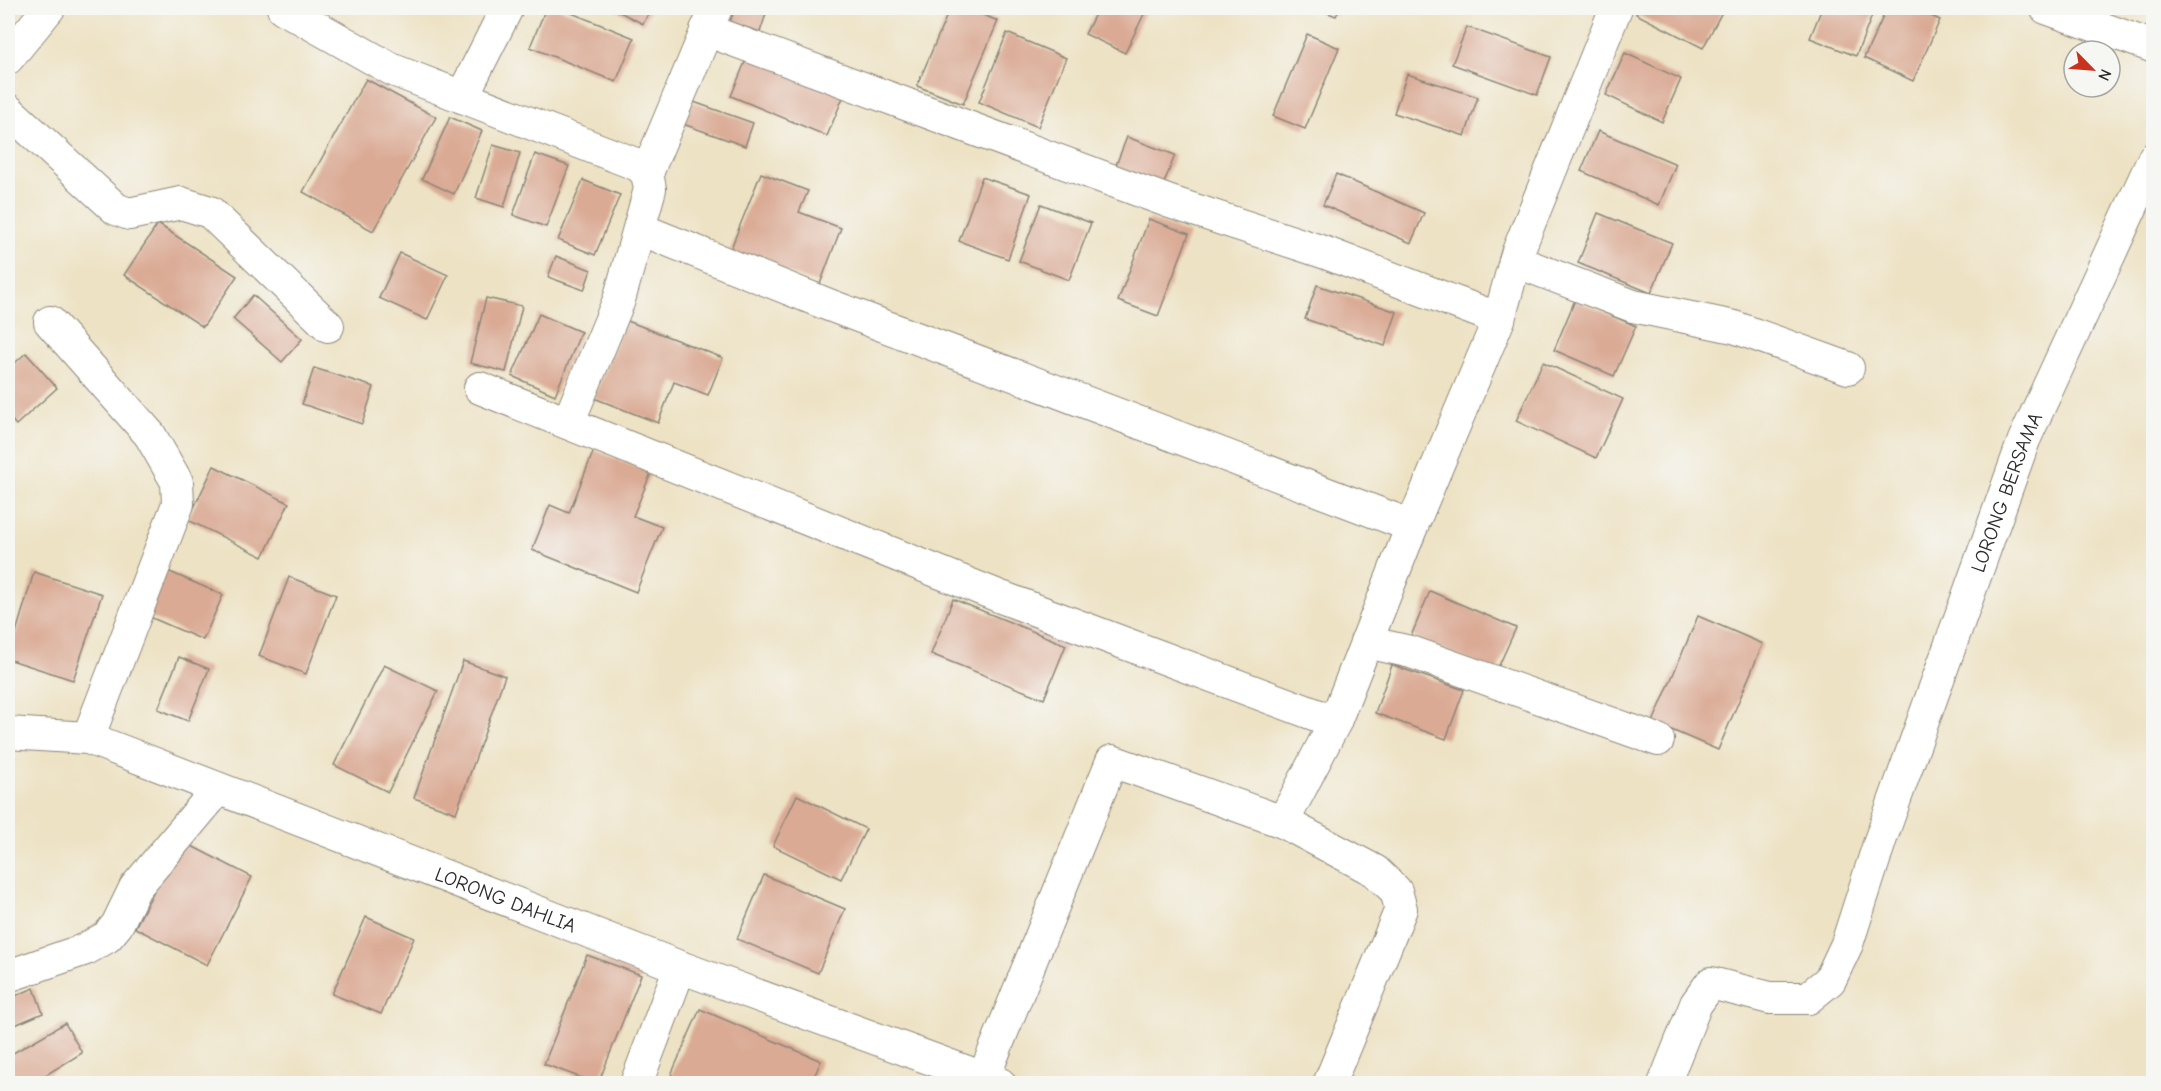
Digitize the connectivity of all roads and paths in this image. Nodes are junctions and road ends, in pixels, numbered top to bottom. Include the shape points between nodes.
1 (49, 8) edge
2 (283, 8) edge
3 (507, 8) edge
4 (1616, 8) edge
5 (2046, 8) edge
6 (711, 19) edge
7 (14, 37) edge
8 (2154, 47) edge
9 (462, 97) junction
10 (8, 110) edge
11 (2154, 158) edge
12 (647, 173) junction
13 (640, 229) junction
14 (1515, 261) junction
15 (1499, 319) junction
16 (50, 322) dead end
17 (328, 326) dead end
18 (1848, 368) dead end
19 (480, 388) dead end
20 (568, 423) junction
21 (1412, 526) junction
22 (1366, 642) junction
23 (1335, 722) junction
24 (8, 733) edge
25 (88, 738) junction
26 (1658, 740) dead end
27 (218, 789) junction
28 (1283, 822) junction
29 (680, 967) junction
30 (8, 976) edge
31 (989, 1081) edge
32 (636, 1083) edge
33 (1329, 1083) edge
34 (1664, 1083) edge

1 - 7 street
2 - 9 street via 393,70
3 - 9 street
4 - 14 street
5 - 8 street
6 - 12 street
6 - 15 street via 1170,202 1326,253
9 - 12 street via 638,165
10 - 17 street via 116,209 129,214 181,203 210,212
11 - 34 street, LORONG BERSAMA via 2024,440 1881,838 1847,944 1830,980 1808,998 1770,998 1711,983 1696,1004
12 - 13 street via 650,189
13 - 20 street via 619,300
13 - 21 street via 829,305
14 - 15 street
14 - 18 street via 1633,306 1734,327
15 - 21 street
16 - 25 street via 150,435 177,482 178,504
19 - 20 street
20 - 23 street via 1001,597
21 - 22 street
22 - 23 street
22 - 26 street via 1421,656
23 - 28 street
24 - 25 street, LORONG DAHLIA
25 - 27 street, LORONG DAHLIA
27 - 29 street, LORONG DAHLIA
27 - 30 street via 135,888 107,937 86,949
28 - 31 street via 1112,761
28 - 33 street via 1375,871 1396,891 1401,909
29 - 31 street, LORONG DAHLIA
29 - 32 street

